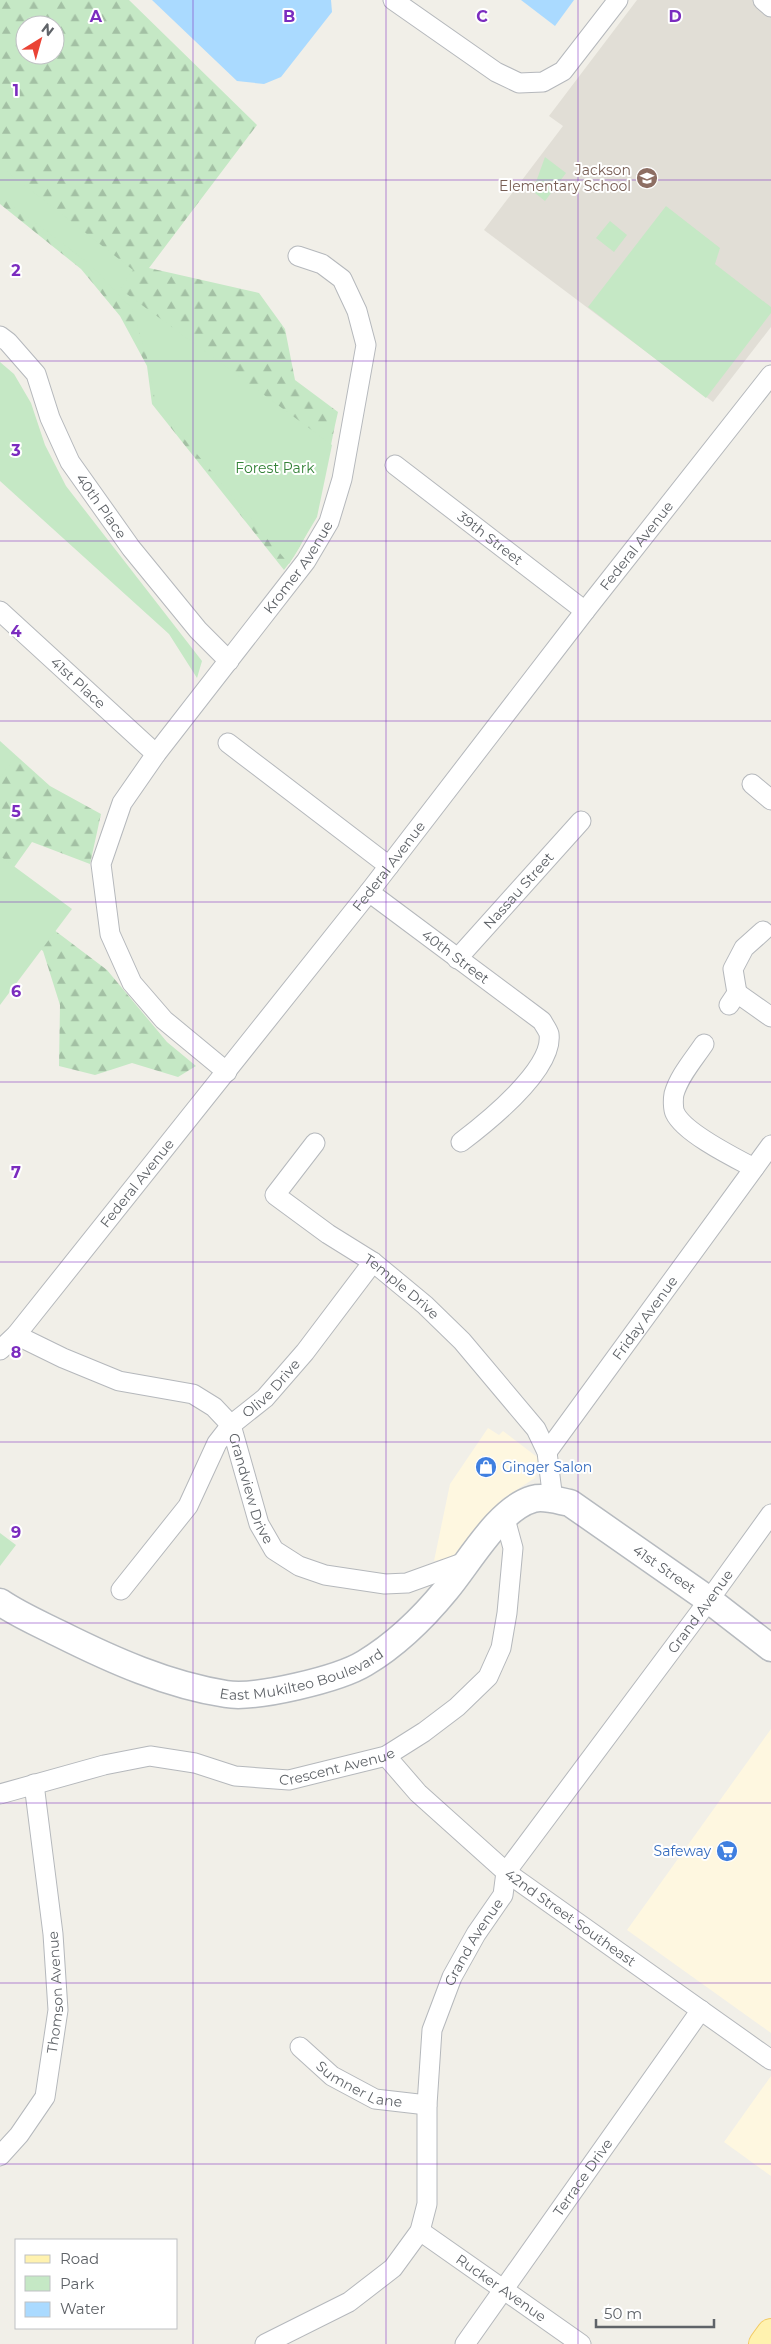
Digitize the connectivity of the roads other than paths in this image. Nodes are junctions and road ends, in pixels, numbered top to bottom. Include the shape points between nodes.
1 (393, 0) edge
2 (618, 0) edge
3 (763, 0) edge
4 (771, 7) edge
5 (298, 256) dead end
6 (0, 336) edge
7 (771, 375) edge
8 (395, 465) dead end
9 (0, 611) edge
10 (586, 611) junction
11 (229, 661) junction
12 (228, 742) dead end
13 (156, 754) junction
14 (752, 784) dead end
15 (771, 800) edge
16 (581, 821) dead end
17 (389, 866) junction
18 (369, 892) junction
19 (763, 931) dead end
20 (457, 959) junction
21 (771, 1017) edge
22 (704, 1044) dead end
23 (227, 1072) junction
24 (462, 1142) dead end
25 (315, 1143) dead end
26 (771, 1145) edge
27 (754, 1168) junction
28 (373, 1262) junction
29 (16, 1335) junction
30 (0, 1350) edge
31 (231, 1425) junction
32 (547, 1452) junction
33 (553, 1500) junction
34 (771, 1514) edge
35 (504, 1515) junction
36 (469, 1561) junction
37 (122, 1590) dead end
38 (709, 1600) junction
39 (4, 1610) edge
40 (771, 1648) edge
41 (386, 1756) junction
42 (34, 1784) junction
43 (0, 1794) edge
44 (506, 1872) junction
45 (701, 2010) junction
46 (300, 2047) dead end
47 (771, 2060) edge
48 (427, 2105) junction
49 (0, 2156) edge
50 (420, 2231) junction
51 (504, 2290) junction
52 (771, 2333) edge
53 (265, 2344) edge
54 (465, 2344) edge
55 (581, 2344) edge
56 (763, 2344) edge

1 - 2 street via 505,78 519,83 539,83 557,76
3 - 4 street
5 - 11 street, Kromer Avenue via 322,264 342,279 357,311 366,345 342,478 329,522 306,561
6 - 11 street, 40th Place via 36,374 50,418 70,462 131,548 198,630
7 - 10 street, Federal Avenue
8 - 10 street, 39th Street
9 - 13 street, 41st Place
10 - 17 street, Federal Avenue
11 - 13 street, Kromer Avenue
12 - 17 street
13 - 23 street, Kromer Avenue via 122,803 101,864 110,934 132,983 164,1020
14 - 15 street
16 - 20 street, Nassau Street
17 - 18 street, Federal Avenue
18 - 20 street, 40th Street
18 - 23 street, Federal Avenue
19 - 21 street via 744,948 733,969 733,999
20 - 24 street, 40th Street via 542,1020 549,1034 547,1051 526,1083 509,1104
22 - 27 street via 677,1084 673,1096 674,1112 682,1122 725,1154
23 - 29 street, Federal Avenue
25 - 28 street, Temple Drive via 275,1195
26 - 27 street, Friday Avenue
27 - 32 street, Friday Avenue
28 - 31 street, Olive Drive via 306,1352 265,1398
28 - 32 street, Temple Drive via 426,1304 462,1341 536,1429
29 - 30 street, Federal Avenue
29 - 31 street, Grandview Drive via 119,1381 192,1394 214,1407
31 - 36 street, Grandview Drive via 259,1524 274,1550 299,1566 325,1575 385,1584 408,1583
31 - 37 street, Olive Drive via 217,1443 188,1506
32 - 33 street
33 - 35 main road, East Mukilteo Boulevard via 534,1499
33 - 38 main road, 41st Street via 570,1503
34 - 38 street, Grand Avenue
35 - 36 main road, East Mukilteo Boulevard
35 - 41 street, Crescent Avenue via 513,1548 507,1613 501,1648 488,1678 457,1707
36 - 39 main road, East Mukilteo Boulevard via 416,1622 394,1643 363,1664 321,1680 273,1691 228,1694 160,1678
38 - 40 main road, 41st Street
38 - 44 street, Grand Avenue
41 - 42 street, Crescent Avenue via 289,1780 235,1776 195,1763 150,1756
41 - 44 street, 42nd Street Southeast via 418,1793
42 - 43 street, Crescent Avenue
42 - 49 street, Thomson Avenue via 53,1934 58,2010 44,2097 19,2135
44 - 45 street, 42nd Street Southeast
44 - 48 street, Grand Avenue via 503,1895 452,1977 432,2030
45 - 47 street, 42nd Street Southeast
45 - 51 street, Terrace Drive
46 - 48 street, Sumner Lane via 332,2076 375,2099
48 - 50 street, Grand Avenue via 427,2204
50 - 51 street, Rucker Avenue
50 - 53 street, Grand Avenue via 393,2268 349,2302
51 - 54 street, Terrace Drive
51 - 55 street, Rucker Avenue
52 - 56 main road

